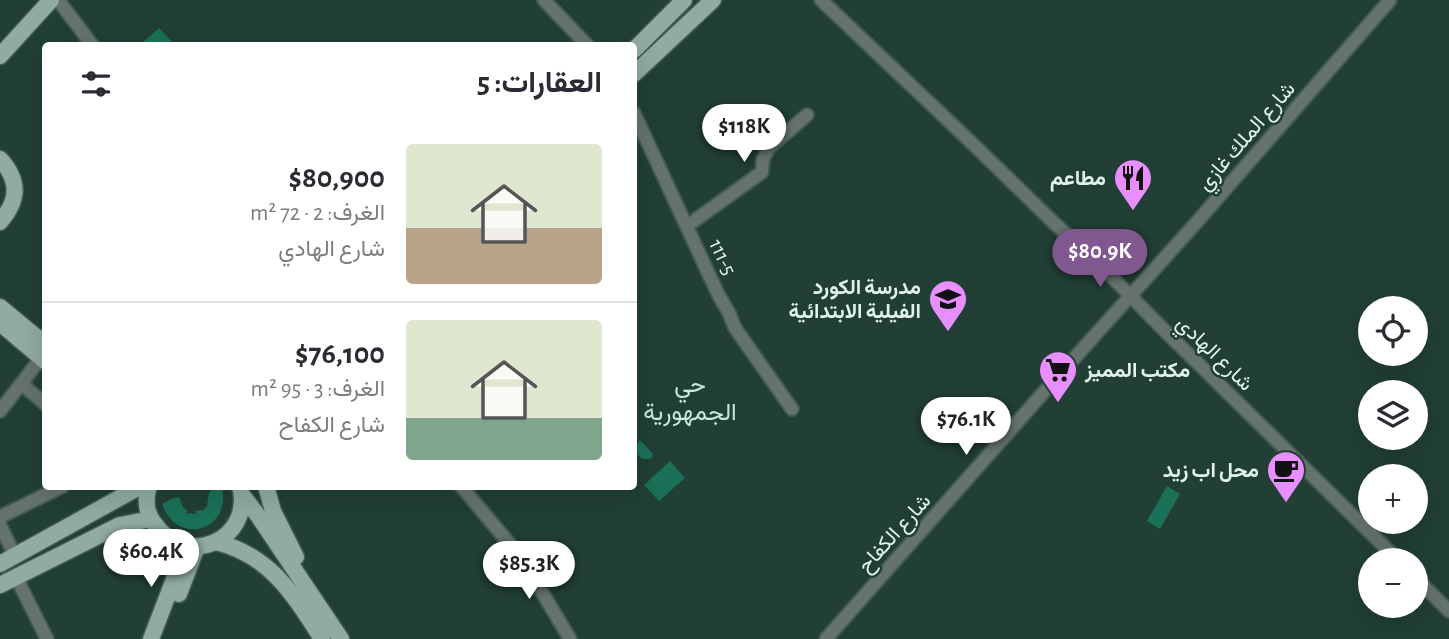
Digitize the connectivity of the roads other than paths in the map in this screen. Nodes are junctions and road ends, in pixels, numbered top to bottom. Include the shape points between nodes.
1 (51, 0) edge
2 (58, 0) edge
3 (544, 0) edge
4 (684, 0) edge
5 (713, 0) edge
6 (821, 0) edge
7 (1390, 0) edge
8 (90, 42) edge
9 (584, 42) edge
10 (637, 47) edge
11 (0, 56) edge
12 (637, 71) edge
13 (807, 116) dead end
14 (637, 119) edge
15 (0, 159) edge
16 (0, 169) edge
17 (0, 208) edge
18 (0, 222) edge
19 (687, 226) junction
20 (1130, 296) junction
21 (0, 298) edge
22 (0, 307) edge
23 (7, 321) edge
24 (42, 353) edge
25 (42, 358) edge
26 (22, 384) junction
27 (42, 402) edge
28 (792, 409) dead end
29 (0, 411) edge
30 (55, 490) edge
31 (134, 490) edge
32 (149, 490) edge
33 (267, 490) edge
34 (464, 490) edge
35 (242, 491) edge
36 (0, 517) edge
37 (150, 519) junction
38 (0, 525) edge
39 (216, 542) junction
40 (176, 544) junction
41 (197, 547) junction
42 (1386, 548) edge
43 (15, 556) junction
44 (0, 564) edge
45 (16, 577) junction
46 (0, 585) edge
47 (1428, 590) edge
48 (1449, 611) edge
49 (47, 639) edge
50 (151, 639) edge
51 (163, 639) edge
52 (322, 639) edge
53 (342, 639) edge
54 (570, 639) edge
55 (826, 639) edge

1 - 11 main road
2 - 8 street
3 - 9 street
4 - 10 main road
5 - 12 main road
6 - 20 street, شارع الهادي
7 - 20 street, شارع الملك غازي
13 - 19 street via 769,148 762,172
14 - 19 street, 111-5
15 - 18 main road via 15,190 12,205
16 - 17 main road via 8,190
19 - 28 street, 111-5 via 734,328
20 - 42 street, شارع الهادي
20 - 55 street, شارع الكفاح
21 - 23 main road via 11,310
22 - 23 main road
23 - 24 main road
25 - 26 street
26 - 27 street
26 - 29 street
30 - 36 street
31 - 43 main road
32 - 37 main road
33 - 53 main road via 281,530
34 - 54 street via 527,567
35 - 39 main road via 240,514 231,531
35 - 53 main road
37 - 40 main road
37 - 45 main road via 120,525
38 - 43 street
39 - 41 main road
39 - 52 main road via 254,557 276,576
40 - 41 main road
40 - 50 main road via 174,579
41 - 51 main road
43 - 44 main road
45 - 46 main road
45 - 49 street
47 - 48 street

